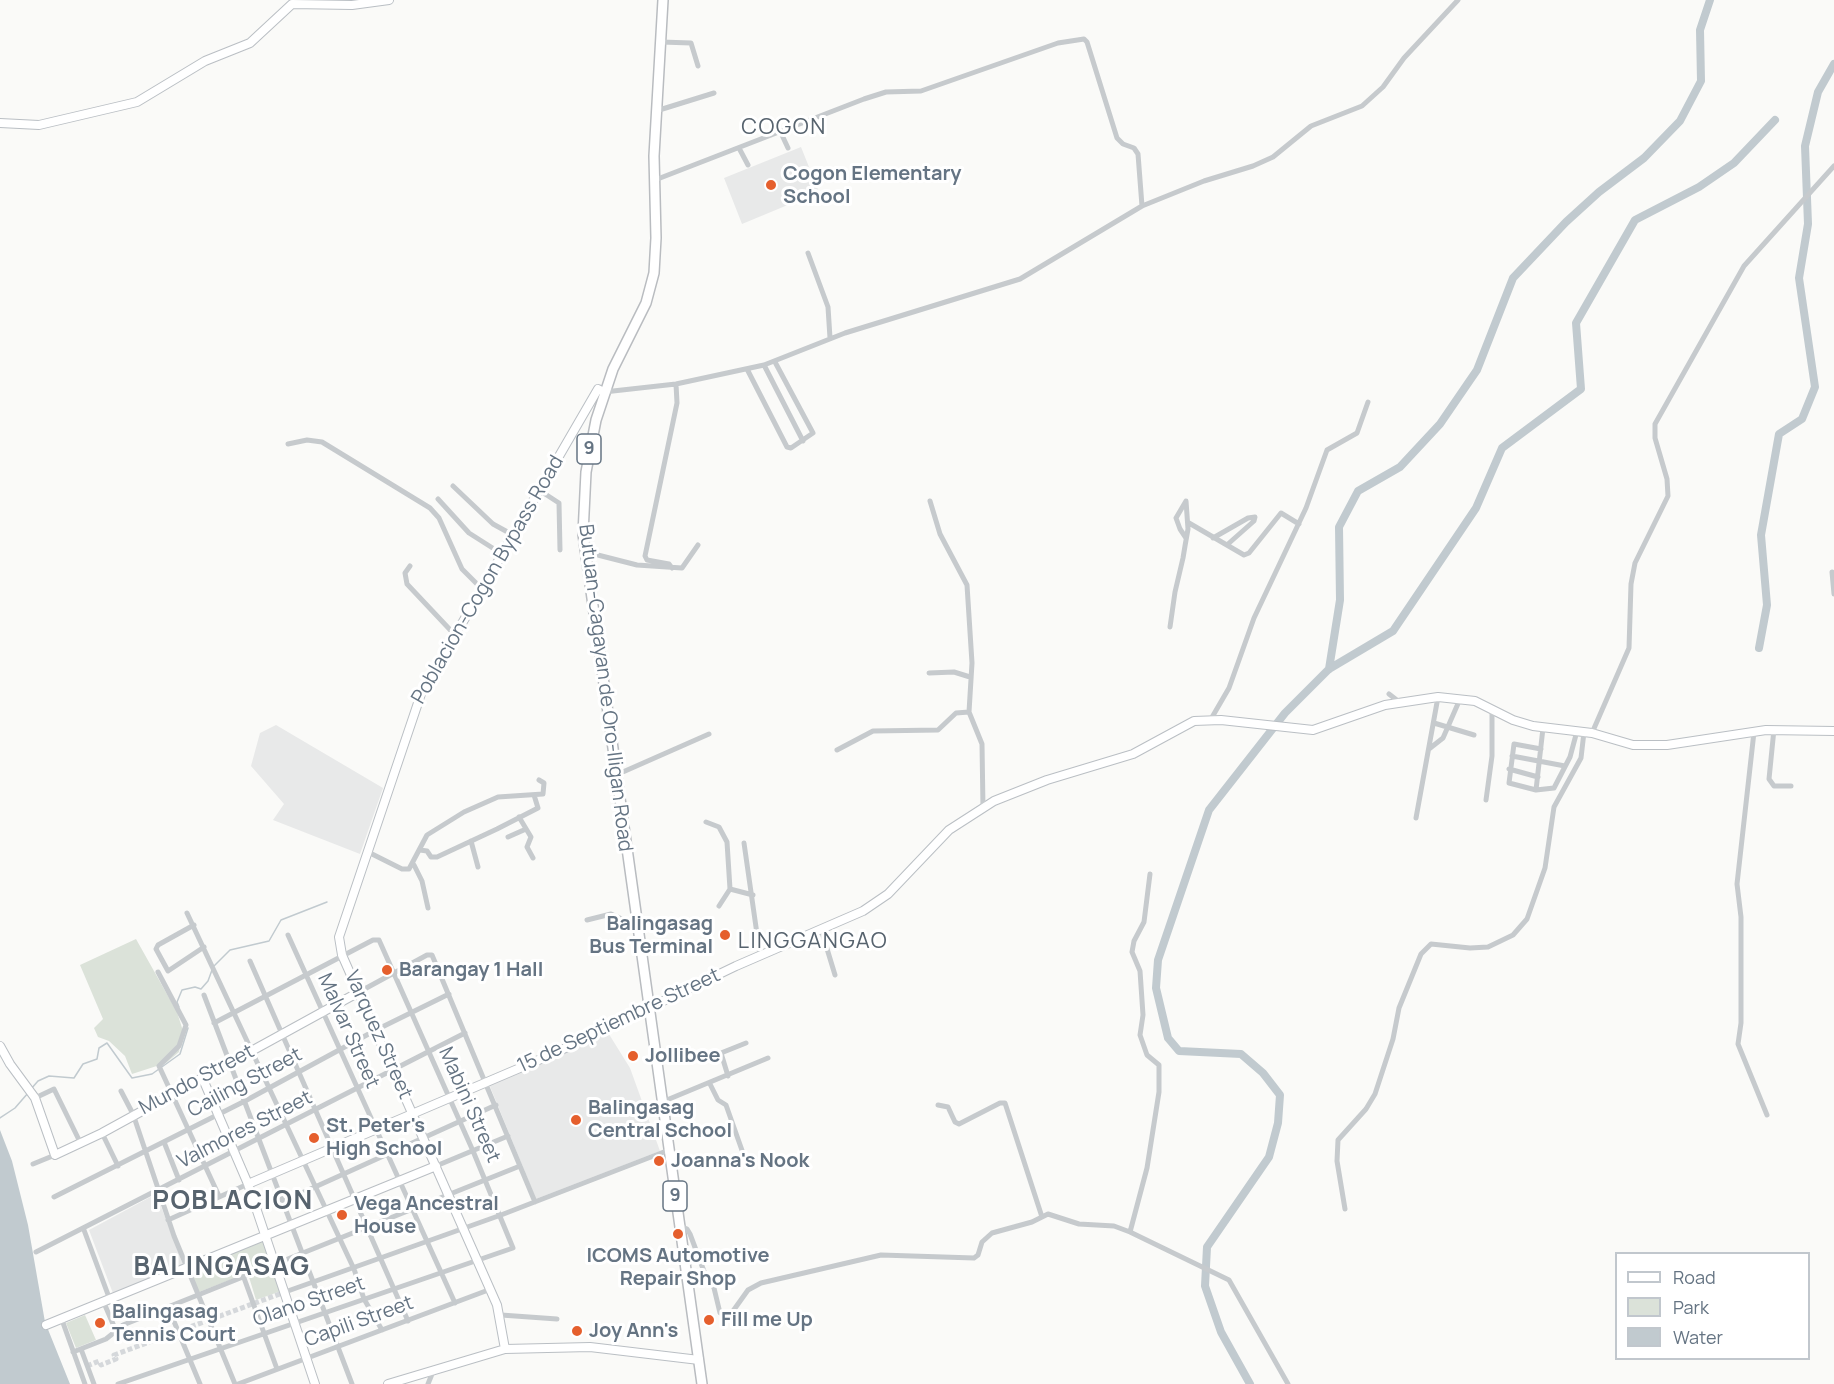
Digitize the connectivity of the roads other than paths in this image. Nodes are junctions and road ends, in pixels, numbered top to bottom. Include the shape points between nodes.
1 (389, 0) edge
2 (663, 0) edge
3 (1458, 0) edge
4 (336, 3) edge
5 (659, 42) junction
6 (698, 66) dead end
7 (714, 93) dead end
8 (656, 111) junction
9 (0, 123) edge
10 (781, 133) junction
11 (739, 148) junction
12 (788, 148) dead end
13 (748, 165) dead end
14 (1834, 166) edge
15 (653, 180) junction
16 (1142, 206) junction
17 (808, 253) dead end
18 (830, 338) junction
19 (775, 362) junction
20 (764, 365) junction
21 (747, 369) junction
22 (676, 384) junction
23 (604, 392) junction
24 (1368, 402) dead end
25 (803, 441) junction
26 (288, 444) dead end
27 (453, 486) dead end
28 (539, 490) junction
29 (438, 499) dead end
30 (930, 501) dead end
31 (1189, 523) junction
32 (1299, 524) junction
33 (513, 535) junction
34 (1186, 538) junction
35 (1213, 538) junction
36 (1228, 544) junction
37 (698, 545) dead end
38 (560, 550) dead end
39 (584, 551) junction
40 (502, 554) junction
41 (410, 566) dead end
42 (672, 568) junction
43 (1832, 572) dead end
44 (482, 589) junction
45 (1834, 594) edge
46 (1170, 627) dead end
47 (455, 635) junction
48 (929, 673) dead end
49 (970, 677) junction
50 (1389, 693) dead end
51 (1438, 697) junction
52 (1460, 699) junction
53 (1398, 701) junction
54 (1492, 709) junction
55 (969, 712) junction
56 (1211, 719) junction
57 (1434, 723) junction
58 (1448, 727) junction
59 (1543, 728) junction
60 (1774, 729) junction
61 (1834, 731) edge
62 (1584, 732) junction
63 (1754, 732) junction
64 (709, 734) dead end
65 (1474, 735) dead end
66 (1541, 748) junction
67 (1429, 749) junction
68 (837, 750) dead end
69 (1512, 756) junction
70 (1539, 763) junction
71 (1565, 766) junction
72 (1509, 769) junction
73 (616, 775) junction
74 (1538, 777) junction
75 (539, 780) dead end
76 (1791, 786) dead end
77 (1536, 790) junction
78 (534, 795) junction
79 (1486, 800) dead end
80 (983, 808) junction
81 (519, 817) junction
82 (1416, 818) dead end
83 (706, 822) dead end
84 (526, 829) junction
85 (508, 837) dead end
86 (471, 841) junction
87 (744, 843) dead end
88 (420, 850) junction
89 (368, 852) junction
90 (533, 858) dead end
91 (414, 865) junction
92 (478, 867) dead end
93 (1150, 874) dead end
94 (728, 891) junction
95 (753, 895) junction
96 (719, 906) dead end
97 (428, 908) dead end
98 (187, 913) dead end
99 (636, 919) junction
100 (587, 920) dead end
101 (194, 925) junction
102 (820, 929) junction
103 (288, 935) dead end
104 (204, 947) junction
105 (342, 955) junction
106 (760, 955) junction
107 (250, 961) dead end
108 (158, 972) dead end
109 (394, 972) junction
110 (306, 974) junction
111 (835, 975) dead end
112 (359, 992) junction
113 (448, 994) junction
114 (204, 995) dead end
115 (266, 997) junction
116 (649, 1008) junction
117 (323, 1012) junction
118 (412, 1012) junction
119 (235, 1013) junction
120 (214, 1023) junction
121 (376, 1030) junction
122 (465, 1033) junction
123 (282, 1034) junction
124 (746, 1043) dead end
125 (0, 1046) edge
126 (251, 1050) junction
127 (340, 1050) junction
128 (429, 1052) junction
129 (768, 1058) dead end
130 (229, 1062) junction
131 (393, 1070) junction
132 (299, 1072) junction
133 (728, 1076) junction
134 (202, 1077) junction
135 (486, 1081) junction
136 (710, 1084) junction
137 (270, 1088) junction
138 (358, 1089) junction
139 (121, 1090) dead end
140 (32, 1094) junction
141 (171, 1094) junction
142 (449, 1097) junction
143 (245, 1101) junction
144 (662, 1102) junction
145 (496, 1105) junction
146 (938, 1105) dead end
147 (316, 1110) junction
148 (412, 1113) junction
149 (133, 1114) junction
150 (219, 1115) junction
151 (1767, 1115) dead end
152 (460, 1121) junction
153 (287, 1126) junction
154 (376, 1128) junction
155 (187, 1131) junction
156 (102, 1133) junction
157 (508, 1136) junction
158 (423, 1138) junction
159 (260, 1139) junction
160 (164, 1142) junction
161 (81, 1144) junction
162 (333, 1147) junction
163 (669, 1150) junction
164 (473, 1151) junction
165 (146, 1152) junction
166 (235, 1152) junction
167 (388, 1153) junction
168 (55, 1155) junction
169 (744, 1156) dead end
170 (303, 1160) junction
171 (33, 1164) dead end
172 (118, 1166) junction
173 (436, 1166) junction
174 (520, 1166) junction
175 (205, 1167) junction
176 (273, 1173) junction
177 (343, 1173) junction
178 (179, 1180) junction
179 (400, 1180) junction
180 (486, 1180) junction
181 (248, 1184) junction
182 (315, 1185) junction
183 (158, 1191) junction
184 (449, 1195) junction
185 (219, 1196) junction
186 (54, 1197) dead end
187 (355, 1200) junction
188 (284, 1201) junction
189 (535, 1202) junction
190 (413, 1209) junction
191 (1345, 1209) dead end
192 (327, 1212) junction
193 (501, 1215) junction
194 (1042, 1217) junction
195 (168, 1220) junction
196 (293, 1226) junction
197 (680, 1227) junction
198 (367, 1229) junction
199 (464, 1229) junction
200 (84, 1230) junction
201 (1130, 1232) junction
202 (267, 1237) junction
203 (339, 1239) junction
204 (429, 1241) junction
205 (510, 1250) joint
206 (36, 1252) dead end
207 (303, 1254) junction
208 (381, 1258) junction
209 (479, 1261) junction
210 (276, 1264) junction
211 (187, 1269) junction
212 (354, 1269) junction
213 (444, 1273) junction
214 (244, 1278) junction
215 (314, 1282) junction
216 (392, 1289) junction
217 (491, 1289) junction
218 (285, 1292) junction
219 (199, 1295) junction
220 (364, 1299) junction
221 (107, 1301) junction
222 (455, 1303) junction
223 (168, 1307) junction
224 (325, 1312) junction
225 (501, 1315) junction
226 (557, 1319) dead end
227 (62, 1320) junction
228 (408, 1321) junction
229 (294, 1323) junction
230 (46, 1325) dead end
231 (382, 1330) junction
232 (116, 1331) junction
233 (264, 1334) junction
234 (337, 1346) junction
235 (220, 1348) junction
236 (81, 1349) junction
237 (505, 1349) junction
238 (73, 1352) junction
239 (306, 1358) junction
240 (190, 1359) junction
241 (699, 1360) junction
242 (277, 1369) junction
243 (434, 1369) junction
244 (85, 1384) edge
245 (94, 1384) edge
246 (118, 1384) edge
247 (200, 1384) edge
248 (237, 1384) edge
249 (315, 1384) edge
250 (352, 1384) edge
251 (388, 1384) edge
252 (428, 1384) edge
253 (702, 1384) edge
254 (1288, 1384) edge

1 - 4 street
2 - 5 highway, Butuan-Cagayan de Oro-Iligan Road / 9
3 - 16 street via 1362,106 1311,126 1273,157
4 - 9 street via 288,5 250,43 205,62 130,105 39,125
5 - 6 street via 690,43
5 - 8 highway, Butuan-Cagayan de Oro-Iligan Road / 9
7 - 8 street
8 - 15 highway, Butuan-Cagayan de Oro-Iligan Road / 9
10 - 11 street
10 - 12 street
10 - 16 street via 886,92 921,91 1058,43 1084,39 1117,138 1138,154
11 - 13 street
11 - 15 street
14 - 62 street via 1744,266 1655,424 1668,496 1635,563 1629,648
15 - 23 highway, Butuan-Cagayan de Oro-Iligan Road / 9 via 656,238 652,284
16 - 18 street via 1020,279
17 - 18 street via 828,307
18 - 19 street
19 - 20 street
19 - 25 street via 812,431 813,435
20 - 21 street
20 - 25 street
21 - 22 street
21 - 25 street via 787,447
22 - 23 street
22 - 42 street via 677,403 645,556
23 - 28 street, Poblacion-Cogon Bypass Road via 598,389
23 - 39 highway, Butuan-Cagayan de Oro-Iligan Road / 9 via 586,466
24 - 32 street via 1358,430 1327,450
26 - 44 street via 322,441 430,508 439,518 462,569
27 - 33 street via 493,524
28 - 33 street, Poblacion-Cogon Bypass Road
28 - 38 street via 559,503
29 - 40 street via 469,533
30 - 49 street via 940,534 967,585
31 - 34 street
31 - 34 street via 1186,501 1176,518
31 - 35 street
32 - 36 street via 1281,513 1247,554
32 - 56 street via 1254,618 1229,688
33 - 40 street, Poblacion-Cogon Bypass Road
34 - 46 street
35 - 36 street
35 - 36 street via 1255,517
37 - 42 street via 682,568
39 - 42 street via 637,565
39 - 73 highway, Butuan-Cagayan de Oro-Iligan Road / 9
40 - 44 street, Poblacion-Cogon Bypass Road
41 - 47 street via 405,573 406,584
43 - 45 street
44 - 47 street, Poblacion-Cogon Bypass Road
47 - 89 street, Poblacion-Cogon Bypass Road via 416,706
48 - 49 street via 952,672
49 - 55 street
50 - 53 street
51 - 52 street, 15 de Septiembre Street
51 - 53 street, 15 de Septiembre Street
51 - 57 street
52 - 54 street, 15 de Septiembre Street
52 - 58 street
53 - 56 street, 15 de Septiembre Street via 1319,729 1293,730
54 - 59 street, 15 de Septiembre Street
54 - 79 street via 1492,756
55 - 68 street via 956,713 938,730 873,731
55 - 80 street via 982,744
56 - 80 street, 15 de Septiembre Street via 1194,720 1132,754 1047,780
57 - 58 street
57 - 67 street
58 - 65 street
58 - 67 street via 1441,741
59 - 62 street, 15 de Septiembre Street
59 - 66 street
60 - 61 street, 15 de Septiembre Street
60 - 63 street, 15 de Septiembre Street
60 - 76 street via 1769,779 1774,786
62 - 63 street, 15 de Septiembre Street via 1652,746
62 - 71 street
62 - 191 street via 1581,758 1554,807 1545,868 1527,919 1513,935 1488,946 1431,944 1421,954 1399,1008 1375,1094 1338,1140 1337,1161
63 - 151 street via 1737,884 1741,917 1738,1044
64 - 73 street
66 - 69 street via 1516,742
66 - 70 street
67 - 82 street
69 - 70 street
69 - 72 street
70 - 71 street
70 - 74 street
71 - 77 street via 1554,788
72 - 74 street
72 - 77 street via 1509,783
73 - 99 highway, Butuan-Cagayan de Oro-Iligan Road / 9
74 - 77 street
75 - 78 street via 544,783 543,794
78 - 81 street via 538,808
78 - 88 street via 498,798 464,812 427,835
80 - 102 street, 15 de Septiembre Street via 949,830 876,903
81 - 84 street
81 - 86 street
83 - 94 street via 719,826 725,837
84 - 85 street
84 - 90 street via 531,837 527,847
86 - 88 street via 436,857
86 - 92 street
87 - 95 street
88 - 91 street
89 - 91 street via 402,869
89 - 105 street, Poblacion-Cogon Bypass Road via 340,929
91 - 97 street
93 - 201 street via 1144,922 1132,952 1140,971 1140,1035 1147,1055 1159,1065 1159,1092 1147,1168
94 - 95 street
94 - 96 street
95 - 106 street
98 - 101 street
99 - 100 street via 624,920 611,914
99 - 116 highway, Butuan-Cagayan de Oro-Iligan Road / 9
101 - 104 street
101 - 104 street via 156,949 168,971
102 - 106 street, 15 de Septiembre Street
102 - 111 street
103 - 110 street, Malvar Street
104 - 119 street
105 - 109 street, Mabini Street via 377,940
105 - 110 street
105 - 112 street, Varquez Street
106 - 116 street, 15 de Septiembre Street
107 - 115 street
108 - 141 street via 186,1025 179,1046 161,1069
109 - 112 street
109 - 113 street via 427,955 433,956
109 - 118 street, Mabini Street
110 - 115 street
110 - 117 street, Malvar Street
112 - 117 street, Mundo Street
112 - 121 street, Varquez Street
113 - 118 street, Cailing Street
113 - 122 street
114 - 120 street
115 - 119 street
115 - 123 street
116 - 135 street, 15 de Septiembre Street
116 - 144 highway, Butuan-Cagayan de Oro-Iligan Road / 9
117 - 123 street, Mundo Street
117 - 127 street, Malvar Street
118 - 121 street, Cailing Street
118 - 128 street, Mabini Street
119 - 120 street
119 - 126 street
120 - 130 street
121 - 127 street, Cailing Street
121 - 131 street, Varquez Street
122 - 128 street, Valmores Street
122 - 135 street
123 - 126 street, Mundo Street
123 - 132 street
124 - 133 street via 721,1053
125 - 140 street
126 - 130 street, Mundo Street
126 - 137 street
127 - 132 street, Cailing Street
127 - 138 street, Malvar Street
128 - 131 street, Valmores Street
128 - 142 street, Mabini Street
129 - 133 street
130 - 134 street, Mundo Street
130 - 143 street
131 - 138 street, Valmores Street
131 - 148 street, Varquez Street
132 - 137 street, Cailing Street
132 - 147 street
133 - 136 street
134 - 141 street, Mundo Street
134 - 150 street
135 - 142 street, 15 de Septiembre Street
135 - 145 street
136 - 144 street
136 - 169 street via 718,1100 726,1105
137 - 143 street, Cailing Street
137 - 153 street
138 - 147 street, Valmores Street
138 - 154 street, Malvar Street
139 - 149 street
140 - 161 street via 54,1089
140 - 168 street
141 - 149 street, Mundo Street
141 - 155 street
142 - 148 street, 15 de Septiembre Street
142 - 152 street, Mabini Street
143 - 150 street, Cailing Street
143 - 159 street
144 - 163 highway, Butuan-Cagayan de Oro-Iligan Road / 9
145 - 152 street
145 - 157 street
146 - 194 street via 948,1107 958,1124 1000,1103 1006,1104
147 - 153 street, Valmores Street
147 - 162 street
148 - 154 street, 15 de Septiembre Street
148 - 158 street, Varquez Street
149 - 156 street, Mundo Street
149 - 165 street
150 - 155 street, Cailing Street
150 - 166 street
152 - 158 street
152 - 164 street, Mabini Street
153 - 159 street, Valmores Street
153 - 170 street
154 - 162 street, 15 de Septiembre Street
154 - 167 street, Malvar Street
155 - 160 street, Cailing Street
155 - 175 street
156 - 161 street, Mundo Street
156 - 172 street
157 - 164 street
157 - 174 street
158 - 167 street
158 - 173 street, Varquez Street
159 - 166 street, Valmores Street
159 - 176 street
160 - 165 street, Cailing Street
160 - 178 street
161 - 168 street, Mundo Street
162 - 170 street, 15 de Septiembre Street
162 - 177 street
163 - 189 street
163 - 197 highway, Butuan-Cagayan de Oro-Iligan Road / 9
164 - 173 street
164 - 180 street, Mabini Street
165 - 172 street, Cailing Street
165 - 183 street
166 - 175 street, Valmores Street
166 - 181 street
167 - 177 street
167 - 179 street, Malvar Street
168 - 171 street, Mundo Street
170 - 176 street, 15 de Septiembre Street
170 - 182 street
172 - 186 street, Cailing Street
173 - 179 street
173 - 184 street, Varquez Street
174 - 180 street
174 - 189 street
175 - 178 street, Valmores Street
175 - 185 street
176 - 181 street, 15 de Septiembre Street
176 - 188 street
177 - 182 street
177 - 187 street
178 - 183 street, Valmores Street
179 - 187 street
179 - 190 street, Malvar Street
180 - 184 street
180 - 193 street, Mabini Street
181 - 185 street, 15 de Septiembre Street
181 - 202 street
182 - 188 street
182 - 192 street
183 - 195 street
183 - 200 street, Valmores Street
184 - 190 street
184 - 199 street, Varquez Street
185 - 195 street, 15 de Septiembre Street
187 - 192 street
187 - 198 street
188 - 196 street
189 - 193 street
190 - 198 street
190 - 204 street, Malvar Street
192 - 196 street
192 - 203 street
193 - 199 street
193 - 205 street, Mabini Street via 513,1245
194 - 197 street via 992,1233 974,1258 881,1254 761,1282 748,1290 726,1315 719,1310 714,1288 689,1231
194 - 201 street via 1053,1214 1073,1223
195 - 211 street
196 - 202 street
196 - 207 street
197 - 241 highway, Butuan-Cagayan de Oro-Iligan Road / 9
198 - 203 street
198 - 208 street
199 - 204 street
199 - 209 street, Varquez Street
200 - 206 street, Valmores Street
200 - 221 street
201 - 254 street via 1219,1273 1233,1286
202 - 210 street
202 - 211 street
203 - 207 street
203 - 212 street
204 - 208 street
204 - 213 street, Malvar Street
205 - 209 street, Olano Street
207 - 210 street
207 - 215 street
208 - 212 street
208 - 216 street
209 - 213 street, Olano Street
209 - 217 street, Varquez Street
210 - 214 street
210 - 218 street
211 - 219 street
211 - 221 street
212 - 215 street
212 - 220 street
213 - 216 street, Olano Street
213 - 222 street, Malvar Street
214 - 219 street
214 - 233 street
215 - 218 street
215 - 224 street
216 - 220 street, Olano Street
216 - 228 street
217 - 222 street, Capili Street
217 - 225 street, Varquez Street
218 - 229 street
219 - 223 street
219 - 235 street
220 - 224 street, Olano Street
220 - 231 street
221 - 227 street
221 - 232 street
222 - 228 street, Capili Street
223 - 232 street
223 - 240 street
224 - 229 street, Olano Street
224 - 234 street
225 - 226 street
225 - 237 street, Varquez Street
227 - 230 street
227 - 238 street
228 - 231 street, Capili Street
229 - 233 street, Olano Street
229 - 239 street
231 - 234 street, Capili Street
232 - 236 street
233 - 235 street, Olano Street
233 - 242 street
234 - 239 street, Capili Street
234 - 250 street
235 - 240 street, Olano Street
235 - 248 street
236 - 238 street
236 - 245 street
237 - 241 street via 590,1347
237 - 243 street
238 - 244 street
239 - 242 street, Capili Street
239 - 249 street
240 - 246 street, Olano Street
240 - 247 street
241 - 253 highway, Butuan-Cagayan de Oro-Iligan Road / 9
242 - 248 street, Capili Street
243 - 251 street
243 - 252 street

